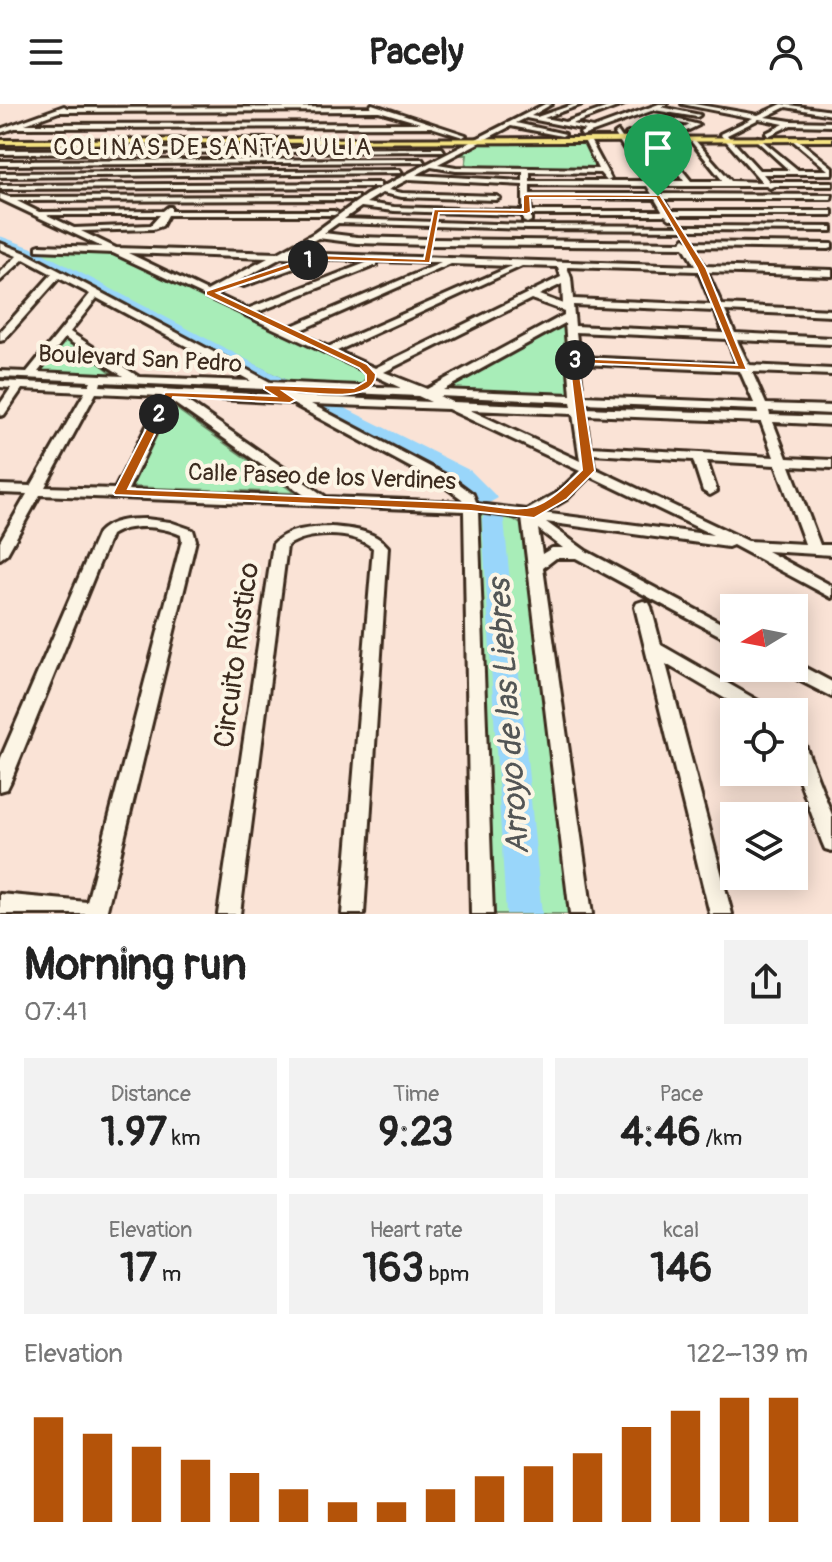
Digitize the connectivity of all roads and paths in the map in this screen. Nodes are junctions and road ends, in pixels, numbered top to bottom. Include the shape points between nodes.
1 (92, 104) edge
2 (364, 104) edge
3 (537, 104) edge
4 (549, 104) edge
5 (580, 104) edge
6 (622, 104) edge
7 (665, 104) edge
8 (685, 104) edge
9 (733, 104) edge
10 (786, 104) edge
11 (171, 107) edge
12 (317, 107) edge
13 (655, 108) junction
14 (379, 109) junction
15 (56, 110) junction
16 (772, 111) junction
17 (832, 113) edge
18 (523, 115) junction
19 (314, 117) junction
20 (406, 117) junction
21 (759, 117) junction
22 (33, 118) junction
23 (162, 118) junction
24 (537, 119) junction
25 (832, 122) edge
26 (791, 123) junction
27 (565, 124) junction
28 (744, 124) junction
29 (433, 125) junction
30 (505, 125) junction
31 (11, 126) junction
32 (156, 126) junction
33 (312, 126) junction
34 (594, 130) junction
35 (489, 134) junction
36 (562, 134) junction
37 (676, 134) junction
38 (768, 134) junction
39 (0, 136) edge
40 (309, 136) junction
41 (623, 136) junction
42 (463, 137) junction
43 (475, 137) junction
44 (584, 137) junction
45 (725, 137) junction
46 (288, 138) junction
47 (831, 138) edge
48 (146, 139) junction
49 (758, 139) junction
50 (794, 139) junction
51 (656, 140) junction
52 (693, 140) junction
53 (124, 141) junction
54 (442, 150) junction
55 (283, 151) junction
56 (0, 152) edge
57 (116, 152) junction
58 (279, 161) junction
59 (0, 163) edge
60 (105, 163) junction
61 (425, 163) junction
62 (526, 171) junction
63 (603, 171) junction
64 (832, 171) edge
65 (757, 172) junction
66 (796, 172) junction
67 (275, 173) junction
68 (94, 174) junction
69 (0, 175) edge
70 (403, 175) junction
71 (526, 183) junction
72 (609, 183) junction
73 (689, 183) junction
74 (728, 183) junction
75 (649, 184) junction
76 (769, 184) junction
77 (832, 184) edge
78 (82, 186) junction
79 (270, 186) junction
80 (0, 187) edge
81 (379, 188) junction
82 (526, 196) junction
83 (658, 196) junction
84 (781, 197) junction
85 (831, 197) edge
86 (4, 198) edge
87 (266, 198) junction
88 (496, 198) dead end
89 (71, 199) junction
90 (175, 199) junction
91 (357, 201) junction
92 (436, 211) junction
93 (527, 212) junction
94 (668, 212) junction
95 (796, 212) junction
96 (37, 213) junction
97 (166, 213) junction
98 (832, 213) edge
99 (335, 217) junction
100 (433, 225) junction
101 (527, 227) junction
102 (677, 228) junction
103 (72, 229) junction
104 (812, 229) junction
105 (832, 229) edge
106 (317, 235) junction
107 (430, 242) junction
108 (527, 244) junction
109 (688, 245) junction
110 (735, 246) junction
111 (783, 246) junction
112 (3, 247) edge
113 (40, 248) dead end
114 (831, 248) edge
115 (119, 251) junction
116 (23, 255) junction
117 (262, 255) junction
118 (790, 255) dead end
119 (278, 256) junction
120 (314, 258) junction
121 (382, 260) junction
122 (427, 261) junction
123 (451, 262) junction
124 (525, 263) junction
125 (561, 264) junction
126 (797, 264) dead end
127 (701, 268) junction
128 (753, 270) junction
129 (804, 273) junction
130 (832, 273) edge
131 (57, 274) junction
132 (0, 278) edge
133 (566, 278) junction
134 (208, 291) junction
135 (95, 294) junction
136 (532, 296) junction
137 (719, 308) junction
138 (247, 313) junction
139 (832, 313) edge
140 (569, 314) junction
141 (287, 332) junction
142 (65, 333) junction
143 (729, 336) junction
144 (0, 338) edge
145 (832, 341) edge
146 (329, 350) junction
147 (572, 360) junction
148 (363, 366) junction
149 (744, 368) junction
150 (375, 372) junction
151 (832, 372) edge
152 (0, 374) edge
153 (24, 381) junction
154 (138, 382) junction
155 (0, 384) edge
156 (95, 385) junction
157 (273, 388) junction
158 (356, 392) junction
159 (169, 394) junction
160 (426, 395) junction
161 (298, 397) junction
162 (578, 405) junction
163 (450, 406) junction
164 (832, 410) edge
165 (0, 412) edge
166 (763, 412) junction
167 (832, 421) edge
168 (584, 450) junction
169 (699, 457) junction
170 (783, 461) junction
171 (832, 464) edge
172 (588, 471) junction
173 (0, 489) edge
174 (35, 489) junction
175 (710, 491) dead end
176 (120, 493) junction
177 (324, 502) junction
178 (478, 508) junction
179 (529, 515) junction
180 (743, 544) junction
181 (815, 550) junction
182 (832, 550) edge
183 (0, 554) edge
184 (581, 554) junction
185 (536, 566) junction
186 (832, 593) edge
187 (643, 607) dead end
188 (720, 629) edge
189 (654, 649) junction
190 (808, 677) edge
191 (832, 690) edge
192 (739, 698) edge
193 (808, 778) edge
194 (0, 783) edge
195 (832, 842) edge
196 (0, 905) edge
197 (47, 912) edge
198 (95, 914) edge
199 (229, 914) edge
200 (353, 914) edge
201 (482, 914) edge
202 (581, 914) edge
203 (721, 914) edge

1 - 15 street
2 - 14 street
3 - 18 street
4 - 18 street
5 - 24 street
6 - 27 street
7 - 13 street
8 - 21 street
9 - 16 street
10 - 16 street
10 - 17 street
11 - 12 street
11 - 15 street
11 - 23 street
12 - 14 street
12 - 19 street
13 - 28 street
13 - 34 street
14 - 20 street
15 - 22 street
16 - 21 street
16 - 25 street
18 - 24 street
18 - 30 street
19 - 20 street
19 - 23 street
19 - 33 street
20 - 29 street
21 - 26 street
21 - 28 street
22 - 23 street
22 - 31 street
23 - 32 street
24 - 27 street
25 - 26 street
26 - 38 street
27 - 34 street
28 - 45 street
29 - 33 street
29 - 42 street
30 - 35 street
30 - 36 street
30 - 43 street
31 - 32 street
31 - 39 street
32 - 33 street
32 - 48 street
33 - 40 street
34 - 44 street
35 - 36 main road
35 - 43 main road
36 - 44 main road
37 - 41 main road
37 - 41 street via 696,125 668,119
37 - 45 main road
38 - 45 main road
38 - 47 main road
39 - 48 main road
39 - 53 main road
40 - 42 main road
40 - 46 main road
41 - 44 main road
41 - 51 main road
41 - 75 street
42 - 43 main road
42 - 46 main road
42 - 54 street
43 - 44 main road
43 - 61 street
44 - 63 street
45 - 49 main road
45 - 52 main road
45 - 65 street
46 - 48 main road
46 - 55 street
47 - 50 main road
48 - 53 main road
49 - 50 main road
49 - 66 street
50 - 64 street
51 - 52 main road
51 - 73 street
52 - 74 street
53 - 57 street
54 - 55 street
54 - 61 street
55 - 57 street
55 - 58 street
56 - 57 street
57 - 60 street
58 - 60 street
58 - 61 street
58 - 67 street
59 - 60 street
60 - 68 street
61 - 62 street
61 - 70 street
62 - 63 street
62 - 71 street
63 - 72 street
64 - 66 street
65 - 66 street
65 - 76 street
67 - 68 street
67 - 70 street
67 - 79 street
68 - 69 street
68 - 78 street
70 - 71 street
70 - 81 street
71 - 72 street
71 - 82 street
72 - 75 street
73 - 74 street
73 - 75 street
74 - 76 street
75 - 83 street
76 - 77 street
76 - 84 street
78 - 79 street
78 - 80 street
78 - 89 street
79 - 81 street
79 - 87 street
81 - 88 street via 402,195
81 - 91 street
82 - 83 street
82 - 93 street
83 - 84 street
83 - 94 street
84 - 85 street
84 - 95 street
86 - 89 street
86 - 96 street
87 - 90 street
87 - 91 street
89 - 90 street
90 - 97 street
91 - 92 street
91 - 99 street
92 - 93 street
92 - 100 street
93 - 94 street
93 - 101 street
94 - 95 street
94 - 102 street
95 - 98 street
95 - 104 street
96 - 97 street
96 - 103 street
97 - 99 street
97 - 103 street via 153,227
99 - 100 street
99 - 106 street
99 - 117 street
100 - 101 street
100 - 107 street
101 - 102 street
101 - 108 street
102 - 104 street
102 - 109 street
103 - 115 street
104 - 105 street
104 - 114 street
106 - 107 street
106 - 119 street
107 - 108 street
107 - 122 street
108 - 109 street
108 - 124 street
109 - 110 street
109 - 127 street
110 - 111 street
110 - 128 street
111 - 114 street
111 - 118 street
112 - 116 street
113 - 115 street
115 - 117 street
115 - 134 street
116 - 131 street
116 - 132 street
117 - 119 street
117 - 134 street
119 - 120 street
119 - 134 street
120 - 121 street
120 - 134 street via 232,288
121 - 122 street
121 - 138 street
122 - 123 street
123 - 124 street
123 - 141 street
124 - 125 street
124 - 146 street
125 - 127 street
125 - 133 street
126 - 129 street
127 - 128 street
127 - 137 street
128 - 129 street
129 - 130 street
131 - 135 street
131 - 144 street
133 - 136 street
133 - 140 street
134 - 138 street
135 - 142 street
135 - 157 street
136 - 140 street
136 - 150 street
137 - 139 street
137 - 140 street
137 - 143 street
138 - 141 street
140 - 143 street
140 - 147 street
140 - 160 street
141 - 146 street
142 - 153 street
142 - 154 street
143 - 145 street
143 - 149 street
146 - 148 street
147 - 149 street
147 - 162 street
148 - 150 street
148 - 158 street via 371,381
149 - 151 street
149 - 166 street
150 - 160 street
152 - 153 street, Boulevard San Pedro
153 - 155 street, Boulevard San Pedro
153 - 156 street, Boulevard San Pedro
153 - 165 street
154 - 156 street, Boulevard San Pedro
154 - 157 street, Boulevard San Pedro
156 - 159 street, Boulevard San Pedro
156 - 174 street
157 - 161 street
157 - 161 street, Boulevard San Pedro
158 - 160 street, Boulevard San Pedro
158 - 161 street, Boulevard San Pedro
159 - 161 street, Boulevard San Pedro
159 - 176 street
159 - 177 street
160 - 162 street, Boulevard San Pedro
160 - 163 street
161 - 163 street, Boulevard San Pedro
161 - 178 street via 448,482
162 - 163 street, Boulevard San Pedro
162 - 166 street, Boulevard San Pedro
162 - 168 street
163 - 172 street
164 - 166 street, Boulevard San Pedro
166 - 167 street, Boulevard San Pedro
166 - 170 street
168 - 169 street
168 - 172 street
169 - 170 street
169 - 175 street
170 - 171 street
170 - 181 street
172 - 179 street via 562,496
172 - 180 street
173 - 174 street, Calle Paseo de los Verdines
174 - 176 street, Calle Paseo de los Verdines
174 - 183 street
176 - 177 street, Calle Paseo de los Verdines
177 - 178 street, Calle Paseo de los Verdines
178 - 179 street, Calle Paseo de los Verdines
178 - 201 street
179 - 180 street, Calle Paseo de los Verdines
179 - 184 street
179 - 185 street
180 - 181 street, Calle Paseo de los Verdines
180 - 186 street
181 - 182 street, Calle Paseo de los Verdines
184 - 185 street via 552,553
184 - 188 street
185 - 202 street
187 - 189 street
189 - 192 street
189 - 203 street
190 - 191 street
193 - 195 street
194 - 198 street via 105,533 114,525 132,523 188,533
196 - 197 street
197 - 198 street
199 - 200 street, Circuito Rústico via 280,544 299,533 362,534 381,547

